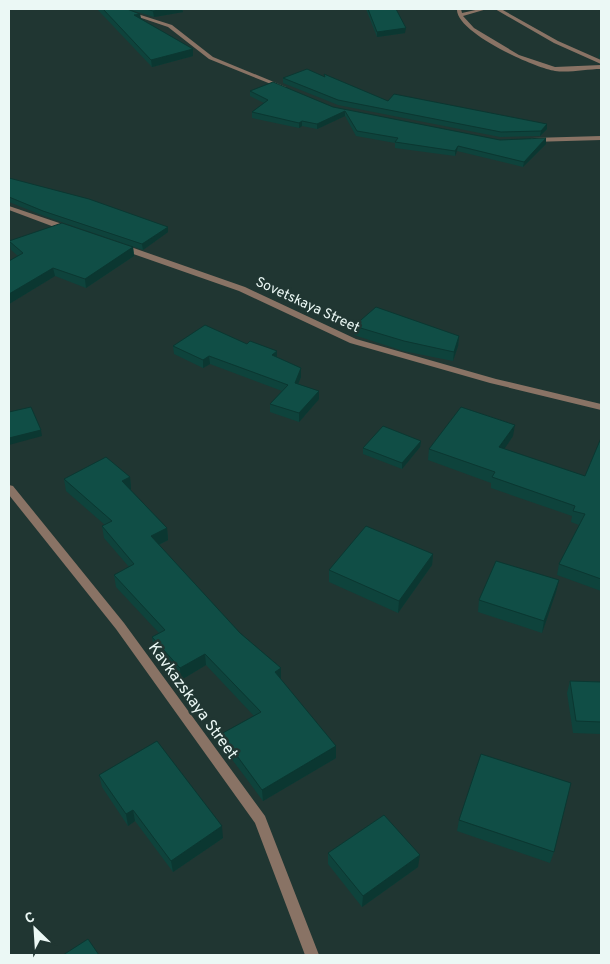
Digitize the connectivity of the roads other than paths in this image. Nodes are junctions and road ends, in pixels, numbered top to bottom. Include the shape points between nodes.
1 (118, 9) edge
2 (485, 9) edge
3 (498, 9) edge
4 (459, 12) edge
5 (601, 62) edge
6 (601, 67) edge
7 (291, 91) edge
8 (601, 138) edge
9 (528, 140) edge
10 (9, 208) edge
11 (74, 231) edge
12 (112, 244) edge
13 (601, 407) edge
14 (9, 488) edge
15 (312, 955) edge

1 - 7 street via 170,26 211,58
2 - 4 street
3 - 5 street via 556,42
4 - 6 street via 472,29 517,56 555,70
8 - 9 street
10 - 11 street
12 - 13 street, Sovetskaya Street via 242,289 353,341 493,381
14 - 15 street, Kavkazskaya Street via 120,626 260,820

